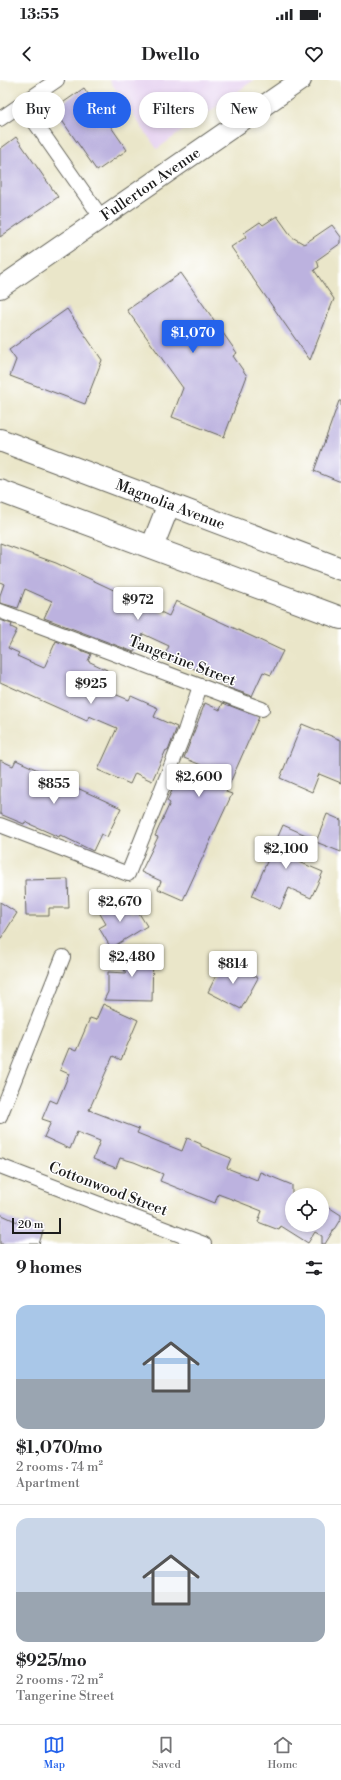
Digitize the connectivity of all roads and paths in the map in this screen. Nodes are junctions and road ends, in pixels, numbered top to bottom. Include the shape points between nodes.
1 (57, 80) edge
2 (301, 80) edge
3 (40, 92) edge
4 (12, 111) edge
5 (0, 120) edge
6 (39, 128) edge
7 (101, 217) junction
8 (0, 288) edge
9 (0, 440) edge
10 (0, 491) edge
11 (169, 504) junction
12 (152, 547) junction
13 (341, 569) edge
14 (0, 611) edge
15 (341, 618) edge
16 (200, 686) junction
17 (262, 709) dead end
18 (0, 825) edge
19 (63, 956) dead end
20 (0, 1116) edge
21 (0, 1166) edge
22 (204, 1244) edge

1 - 3 street
2 - 7 main road, Fullerton Avenue
4 - 5 street
6 - 7 street
7 - 8 main road, Fullerton Avenue
9 - 11 main road, Magnolia Avenue
10 - 12 main road
11 - 12 main road
11 - 13 main road, Magnolia Avenue
12 - 15 main road
14 - 16 street, Tangerine Street
16 - 17 street, Tangerine Street
16 - 18 street via 185,731 128,874
19 - 20 street
21 - 22 street, Cottonwood Street

